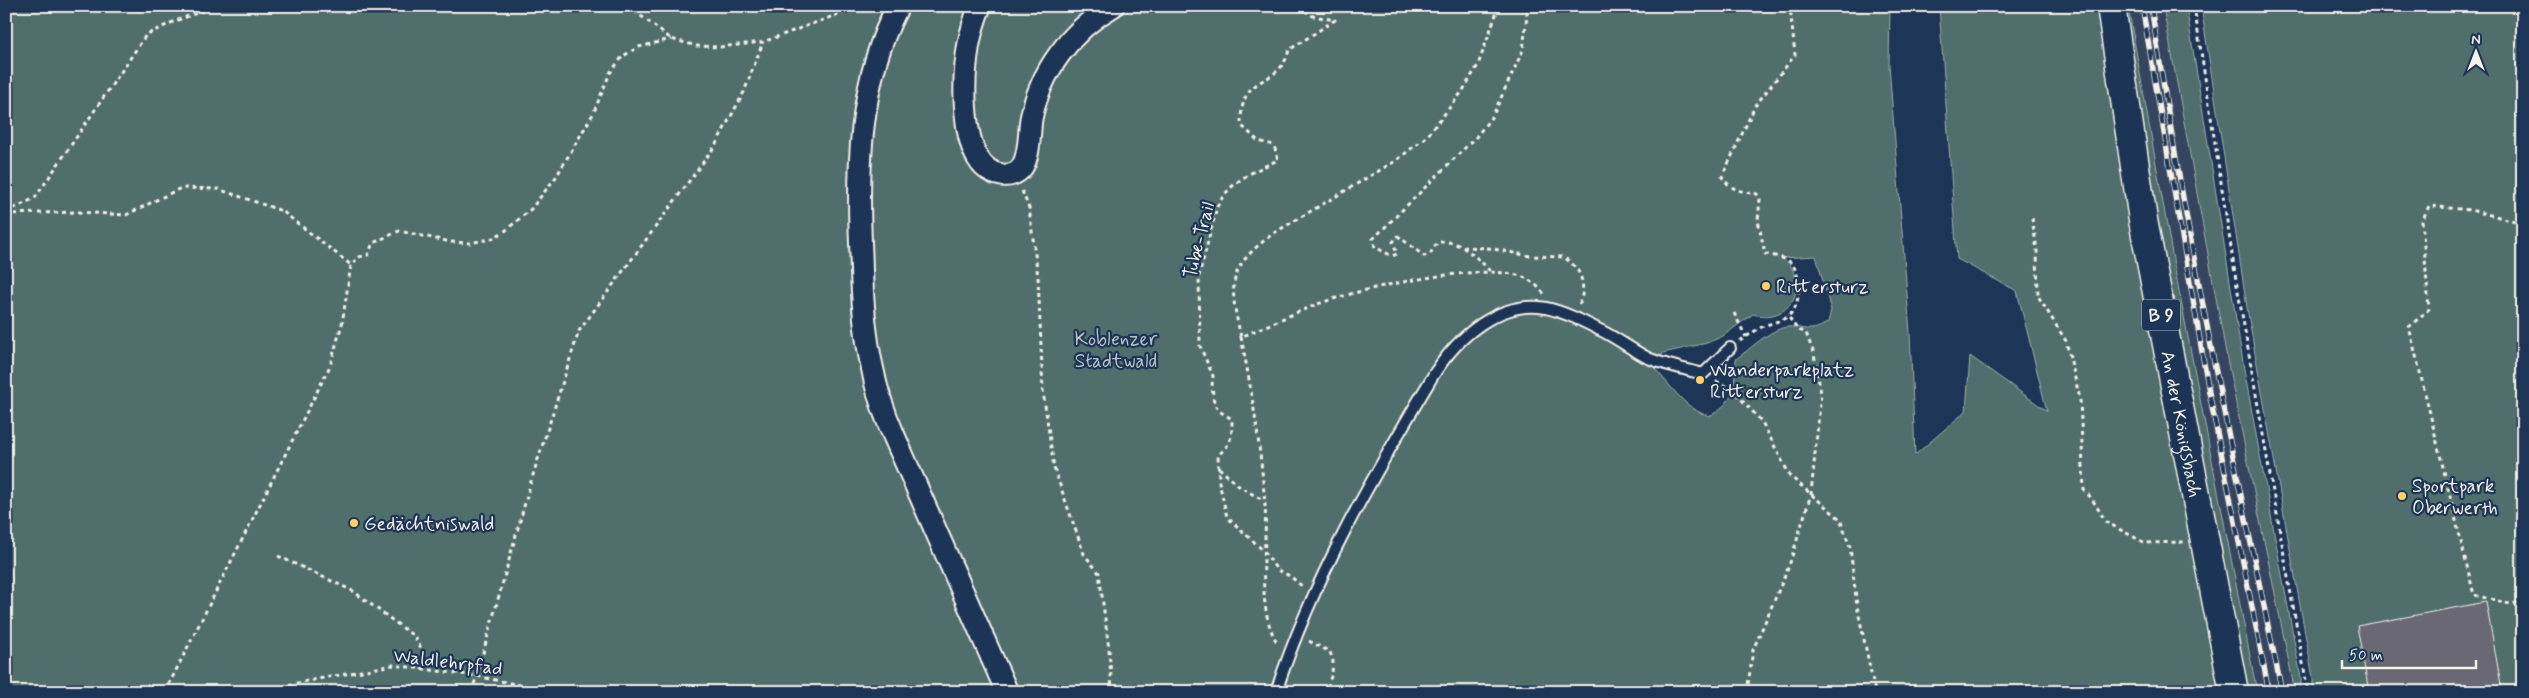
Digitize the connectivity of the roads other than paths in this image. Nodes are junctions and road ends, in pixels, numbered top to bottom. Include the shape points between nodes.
1 (898, 6) edge
2 (980, 6) edge
3 (1113, 6) edge
4 (2111, 6) edge
5 (1730, 348) dead end
6 (1007, 692) edge
7 (1276, 692) edge
8 (2234, 692) edge

1 - 6 street via 876,60 861,144 862,294 869,352 882,406 894,436
2 - 3 street via 965,75 969,131 973,148 985,167 999,175 1014,174 1023,165 1034,104 1050,69 1076,34
4 - 8 main road, An der Königsbach / B 9 via 2143,220
5 - 7 lane via 1703,374 1649,358 1574,318 1545,308 1522,308 1496,316 1470,333 1444,359 1356,505 1312,594

